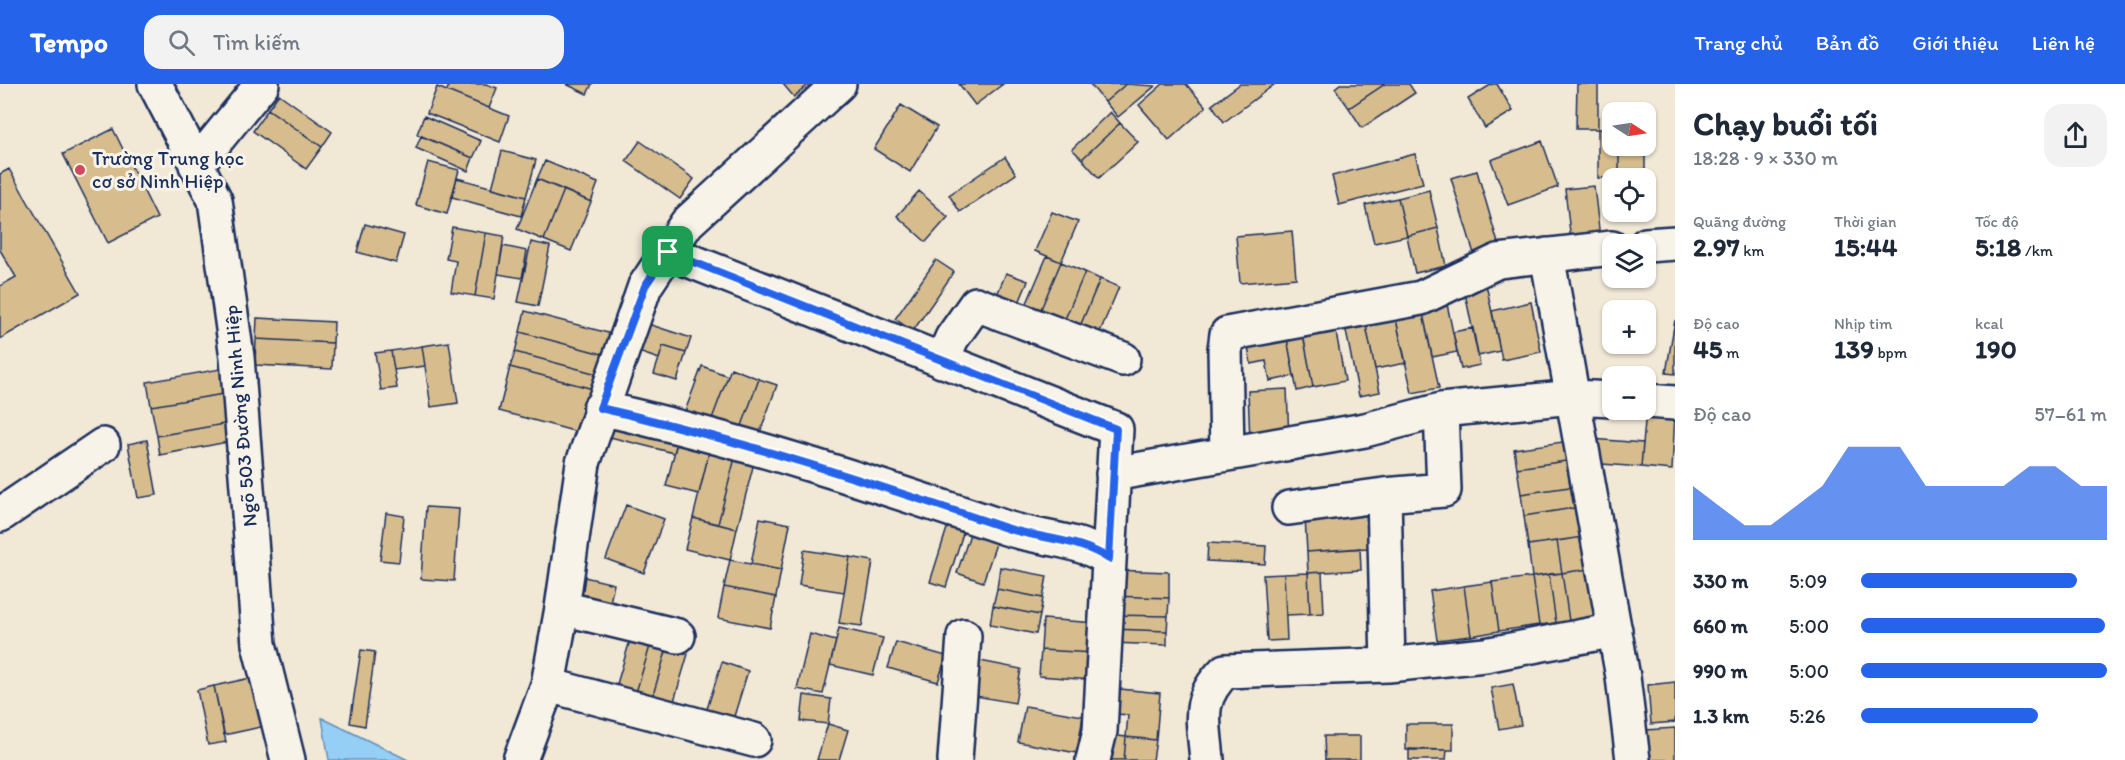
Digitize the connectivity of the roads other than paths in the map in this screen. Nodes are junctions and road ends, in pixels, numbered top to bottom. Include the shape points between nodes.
1 (155, 84) edge
2 (262, 84) edge
3 (839, 84) edge
4 (196, 165) junction
5 (1675, 243) edge
6 (1656, 244) edge
7 (1602, 249) edge
8 (668, 252) junction
9 (1547, 255) junction
10 (1123, 358) dead end
11 (942, 361) junction
12 (1573, 397) junction
13 (1602, 398) edge
14 (1656, 402) edge
15 (1675, 403) edge
16 (600, 408) junction
17 (1441, 410) junction
18 (103, 445) dead end
19 (1227, 453) junction
20 (1113, 474) junction
21 (1384, 495) junction
22 (1289, 508) dead end
23 (0, 515) edge
24 (1109, 559) junction
25 (562, 608) junction
26 (1615, 630) junction
27 (678, 636) dead end
28 (964, 636) dead end
29 (1388, 665) junction
30 (548, 685) junction
31 (754, 740) dead end
32 (1628, 758) edge
33 (288, 760) edge
34 (520, 760) edge
35 (956, 760) edge
36 (1093, 760) edge
37 (1207, 760) edge

1 - 4 street, Ngõ 503 Đường Ninh Hiệp
2 - 4 street
3 - 8 street via 687,223
4 - 33 street, Ngõ 503 Đường Ninh Hiệp via 215,200 237,357 259,644
5 - 6 street
7 - 9 street
8 - 11 street
8 - 16 street via 645,286
9 - 12 street
9 - 19 street via 1498,261 1421,298 1227,334
10 - 11 street via 976,304 952,338
11 - 20 street via 1116,429
12 - 13 street
12 - 17 street
12 - 26 street
14 - 15 street
16 - 24 street via 728,439 1012,530 1095,549
16 - 25 street via 582,463
17 - 19 street via 1365,430
17 - 21 street via 1444,490
18 - 23 street
19 - 20 street
20 - 24 street
21 - 22 street
21 - 29 street
24 - 36 street via 1100,731
25 - 27 street
25 - 30 street
26 - 29 street via 1485,655
26 - 32 street
28 - 35 street
29 - 37 street via 1225,671 1211,686 1202,705
30 - 31 street
30 - 34 street

